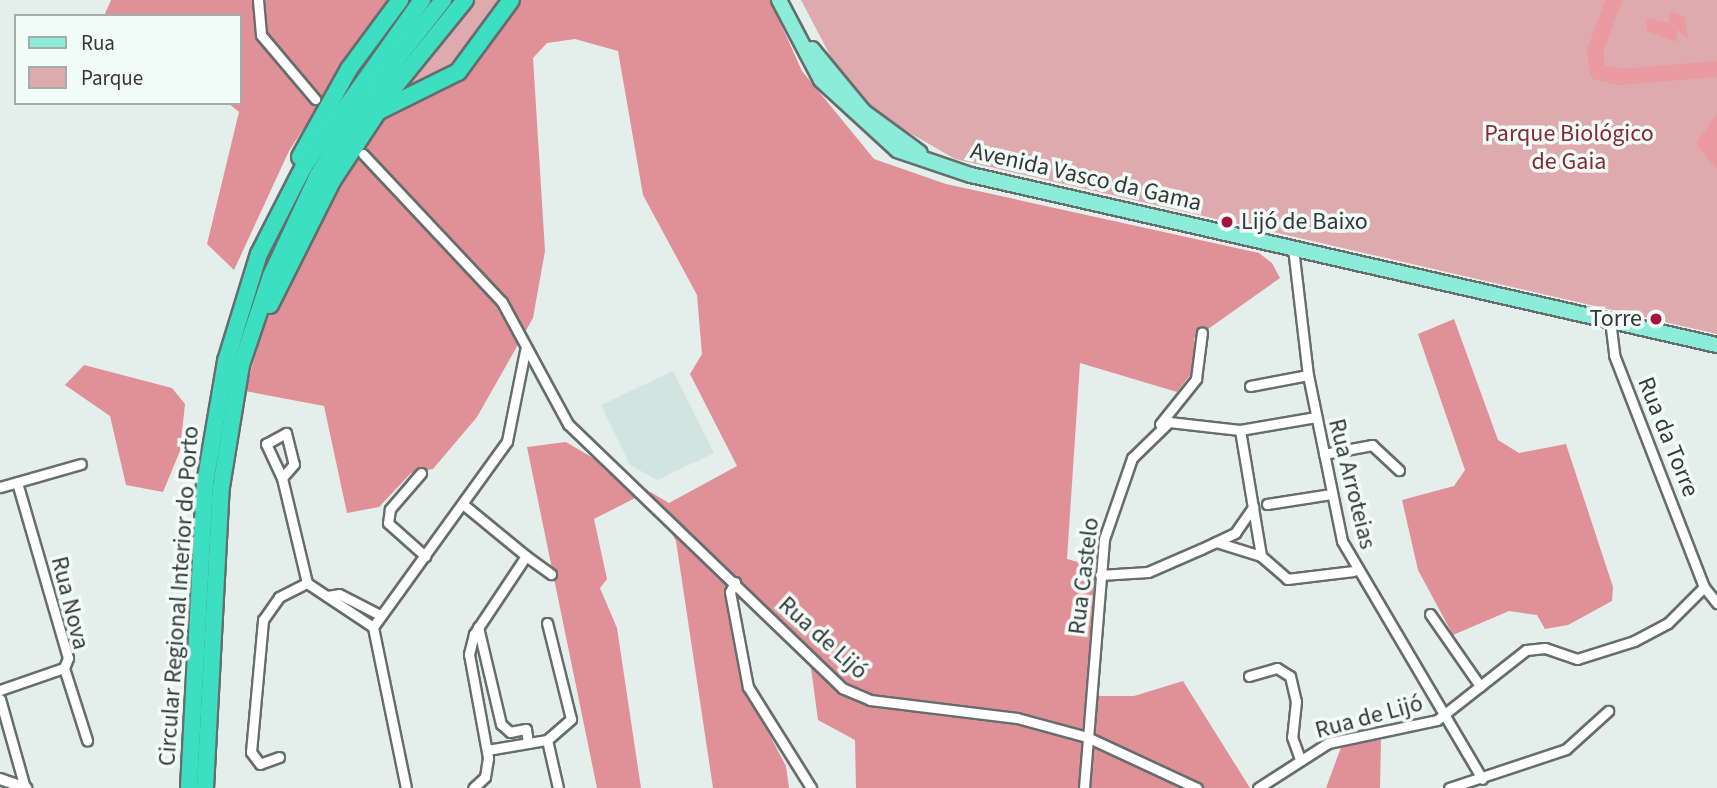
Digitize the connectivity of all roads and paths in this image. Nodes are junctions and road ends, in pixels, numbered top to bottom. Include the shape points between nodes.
1 (258, 0) edge
2 (400, 0) edge
3 (422, 0) edge
4 (443, 0) edge
5 (465, 0) edge
6 (511, 0) edge
7 (779, 0) edge
8 (789, 0) edge
9 (315, 99) dead end
10 (376, 113) junction
11 (363, 154) dead end
12 (936, 164) junction
13 (1293, 248) junction
14 (259, 254) junction
15 (1610, 320) junction
16 (255, 323) junction
17 (1202, 332) dead end
18 (1717, 345) edge
19 (525, 351) junction
20 (1308, 375) junction
21 (1250, 386) dead end
22 (1316, 416) junction
23 (1159, 425) junction
24 (1240, 430) junction
25 (1324, 454) junction
26 (80, 464) dead end
27 (1399, 470) dead end
28 (421, 472) dead end
29 (282, 478) junction
30 (17, 482) junction
31 (0, 487) edge
32 (1331, 494) junction
33 (1267, 504) dead end
34 (464, 505) junction
35 (1253, 507) junction
36 (1216, 542) junction
37 (425, 556) junction
38 (526, 556) junction
39 (1261, 556) junction
40 (1354, 571) junction
41 (551, 574) dead end
42 (1100, 575) junction
43 (735, 582) junction
44 (307, 583) junction
45 (1704, 587) junction
46 (327, 596) junction
47 (1717, 603) edge
48 (1430, 614) dead end
49 (380, 615) junction
50 (547, 623) dead end
51 (373, 627) junction
52 (478, 627) junction
53 (64, 668) junction
54 (1249, 676) dead end
55 (1480, 686) junction
56 (0, 690) edge
57 (0, 699) edge
58 (1608, 710) dead end
59 (1444, 715) junction
60 (1087, 737) junction
61 (87, 740) dead end
62 (547, 740) junction
63 (528, 743) junction
64 (487, 750) junction
65 (279, 757) dead end
66 (1300, 759) junction
67 (0, 779) edge
68 (1482, 779) junction
69 (25, 788) edge
70 (189, 788) edge
71 (205, 788) edge
72 (407, 788) edge
73 (473, 788) edge
74 (558, 788) edge
75 (811, 788) edge
76 (1084, 788) edge
77 (1197, 788) edge
78 (1258, 788) edge
79 (1448, 788) edge

1 - 9 street via 261,35
2 - 14 highway via 322,113 263,232
3 - 14 highway, Circular Regional Interior do Porto via 312,155
4 - 16 highway, Circular Regional Interior do Porto via 377,84 318,175
5 - 10 highway
6 - 10 highway via 458,72
7 - 12 main road, Avenida Vasco da Gama via 807,59 837,100 897,150
8 - 12 main road, Avenida Vasco da Gama via 816,56 845,93
10 - 16 highway
11 - 19 street, Rua de Lijó via 502,302
12 - 13 main road, Avenida Vasco da Gama
13 - 15 main road, Avenida Vasco da Gama
13 - 20 street, Rua Arroteias
14 - 70 highway, Circular Regional Interior do Porto via 212,424
15 - 18 main road, Avenida Vasco da Gama
15 - 45 street, Rua da Torre via 1614,355
16 - 71 highway, Circular Regional Interior do Porto via 241,365 221,487
17 - 23 street, Rua Castelo via 1196,379
19 - 34 street via 507,441
19 - 43 street, Rua de Lijó via 568,424
20 - 21 street
20 - 22 street, Rua Arroteias
22 - 24 street
22 - 25 street, Rua Arroteias
23 - 24 street via 1180,420
23 - 42 street, Rua Castelo via 1125,472 1106,528
24 - 35 street
25 - 27 street via 1373,444
25 - 32 street, Rua Arroteias
26 - 30 street
28 - 37 street via 390,509 388,523
29 - 29 street via 294,464 286,433 266,444
29 - 44 street
30 - 31 street
30 - 53 street, Rua Nova via 68,658
32 - 33 street
32 - 40 street, Rua Arroteias
34 - 37 street
34 - 38 street
35 - 36 street via 1250,519
35 - 39 street
36 - 39 street
36 - 42 street via 1148,572
37 - 49 street
38 - 41 street
38 - 52 street
39 - 40 street via 1287,579
40 - 59 street, Rua Arroteias
42 - 60 street, Rua Castelo
43 - 60 street, Rua de Lijó via 854,695 1017,718
43 - 75 street via 730,592 748,687
44 - 46 street
44 - 65 street via 279,597 264,620 251,752 260,764
45 - 47 street, Rua da Torre
45 - 55 street, Rua de Lijó via 1668,623 1634,641 1577,659 1535,648
46 - 49 street via 339,594
46 - 51 street
48 - 55 street
49 - 51 street
50 - 62 street via 571,719
51 - 72 street
52 - 63 street via 501,724 510,732 526,729
52 - 64 street via 470,674
53 - 56 street, Rua Nova
53 - 61 street
54 - 66 street via 1277,668 1290,676 1296,701 1292,737
55 - 59 street, Rua de Lijó
57 - 69 street
58 - 68 street via 1579,743
59 - 66 street, Rua de Lijó via 1328,743
59 - 68 street, Rua Arroteias
60 - 76 street, Rua Castelo
60 - 77 street, Rua de Lijó
62 - 63 street
62 - 74 street
63 - 64 street
64 - 73 street via 485,777
66 - 78 street, Rua de Lijó
67 - 69 street
68 - 79 street

